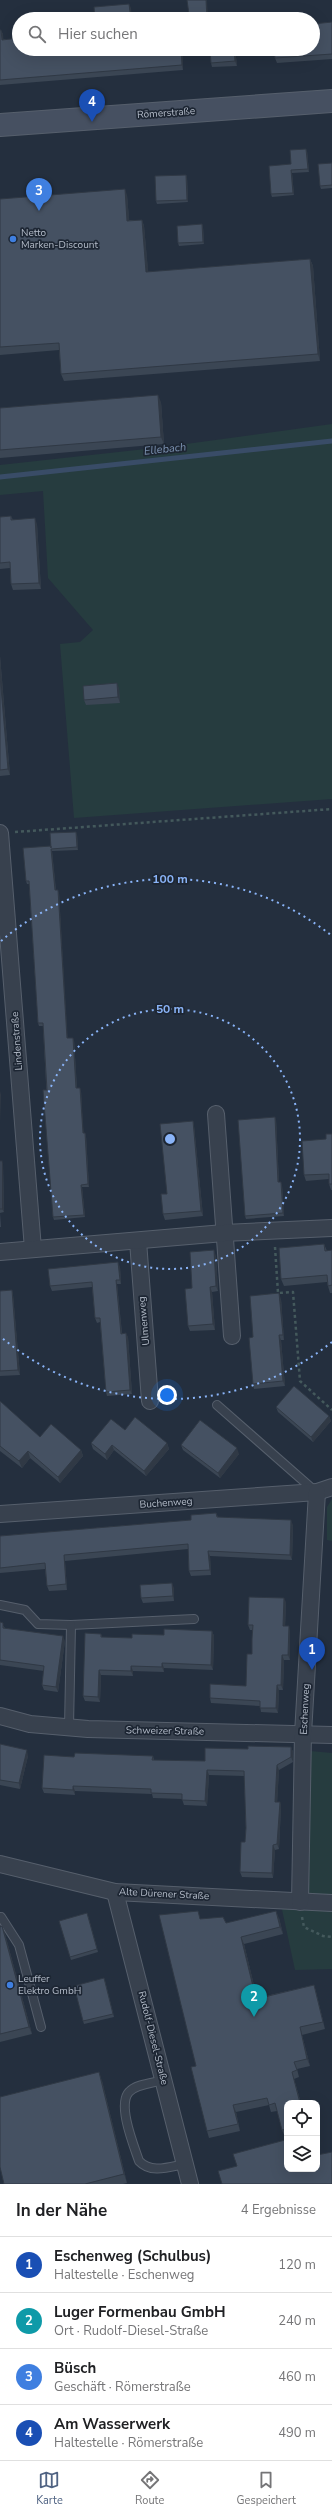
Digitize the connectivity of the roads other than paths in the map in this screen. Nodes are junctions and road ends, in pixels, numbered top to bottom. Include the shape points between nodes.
1 (332, 101) edge
2 (0, 125) edge
3 (0, 833) edge
4 (216, 1114) dead end
5 (332, 1228) edge
6 (224, 1233) junction
7 (138, 1241) junction
8 (33, 1249) junction
9 (0, 1252) edge
10 (232, 1336) dead end
11 (150, 1401) dead end
12 (217, 1405) dead end
13 (324, 1490) edge
14 (0, 1514) edge
15 (0, 1605) edge
16 (194, 1620) dead end
17 (71, 1625) junction
18 (0, 1716) edge
19 (69, 1727) junction
20 (303, 1734) junction
21 (332, 1735) edge
22 (0, 1864) edge
23 (115, 1892) junction
24 (300, 1902) junction
25 (332, 1903) edge
26 (0, 1915) edge
27 (40, 2027) dead end
28 (164, 2080) junction
29 (185, 2164) junction
30 (190, 2184) edge

1 - 2 main road, Römerstraße
3 - 8 street, Lindenstraße
4 - 6 street
5 - 6 street
6 - 7 street
6 - 10 street
7 - 8 street
7 - 11 street, Ulmenweg
8 - 9 street
12 - 13 lane
13 - 14 street, Buchenweg
13 - 20 street, Eschenweg
15 - 17 lane via 25,1610 38,1624
16 - 17 lane
17 - 19 lane
18 - 19 street, Schweizer Straße via 30,1724
19 - 20 street, Schweizer Straße
20 - 21 street, Schweizer Straße
20 - 24 street, Eschenweg
22 - 23 street, Alte Dürener Straße
23 - 24 street, Alte Dürener Straße
23 - 28 street, Rudolf-Diesel-Straße
24 - 25 street, Alte Dürener Straße
26 - 27 lane via 19,1945
28 - 29 street, Rudolf-Diesel-Straße
28 - 29 lane via 138,2086 128,2093 124,2105 126,2119 139,2161 144,2166 161,2169
29 - 30 street, Rudolf-Diesel-Straße

